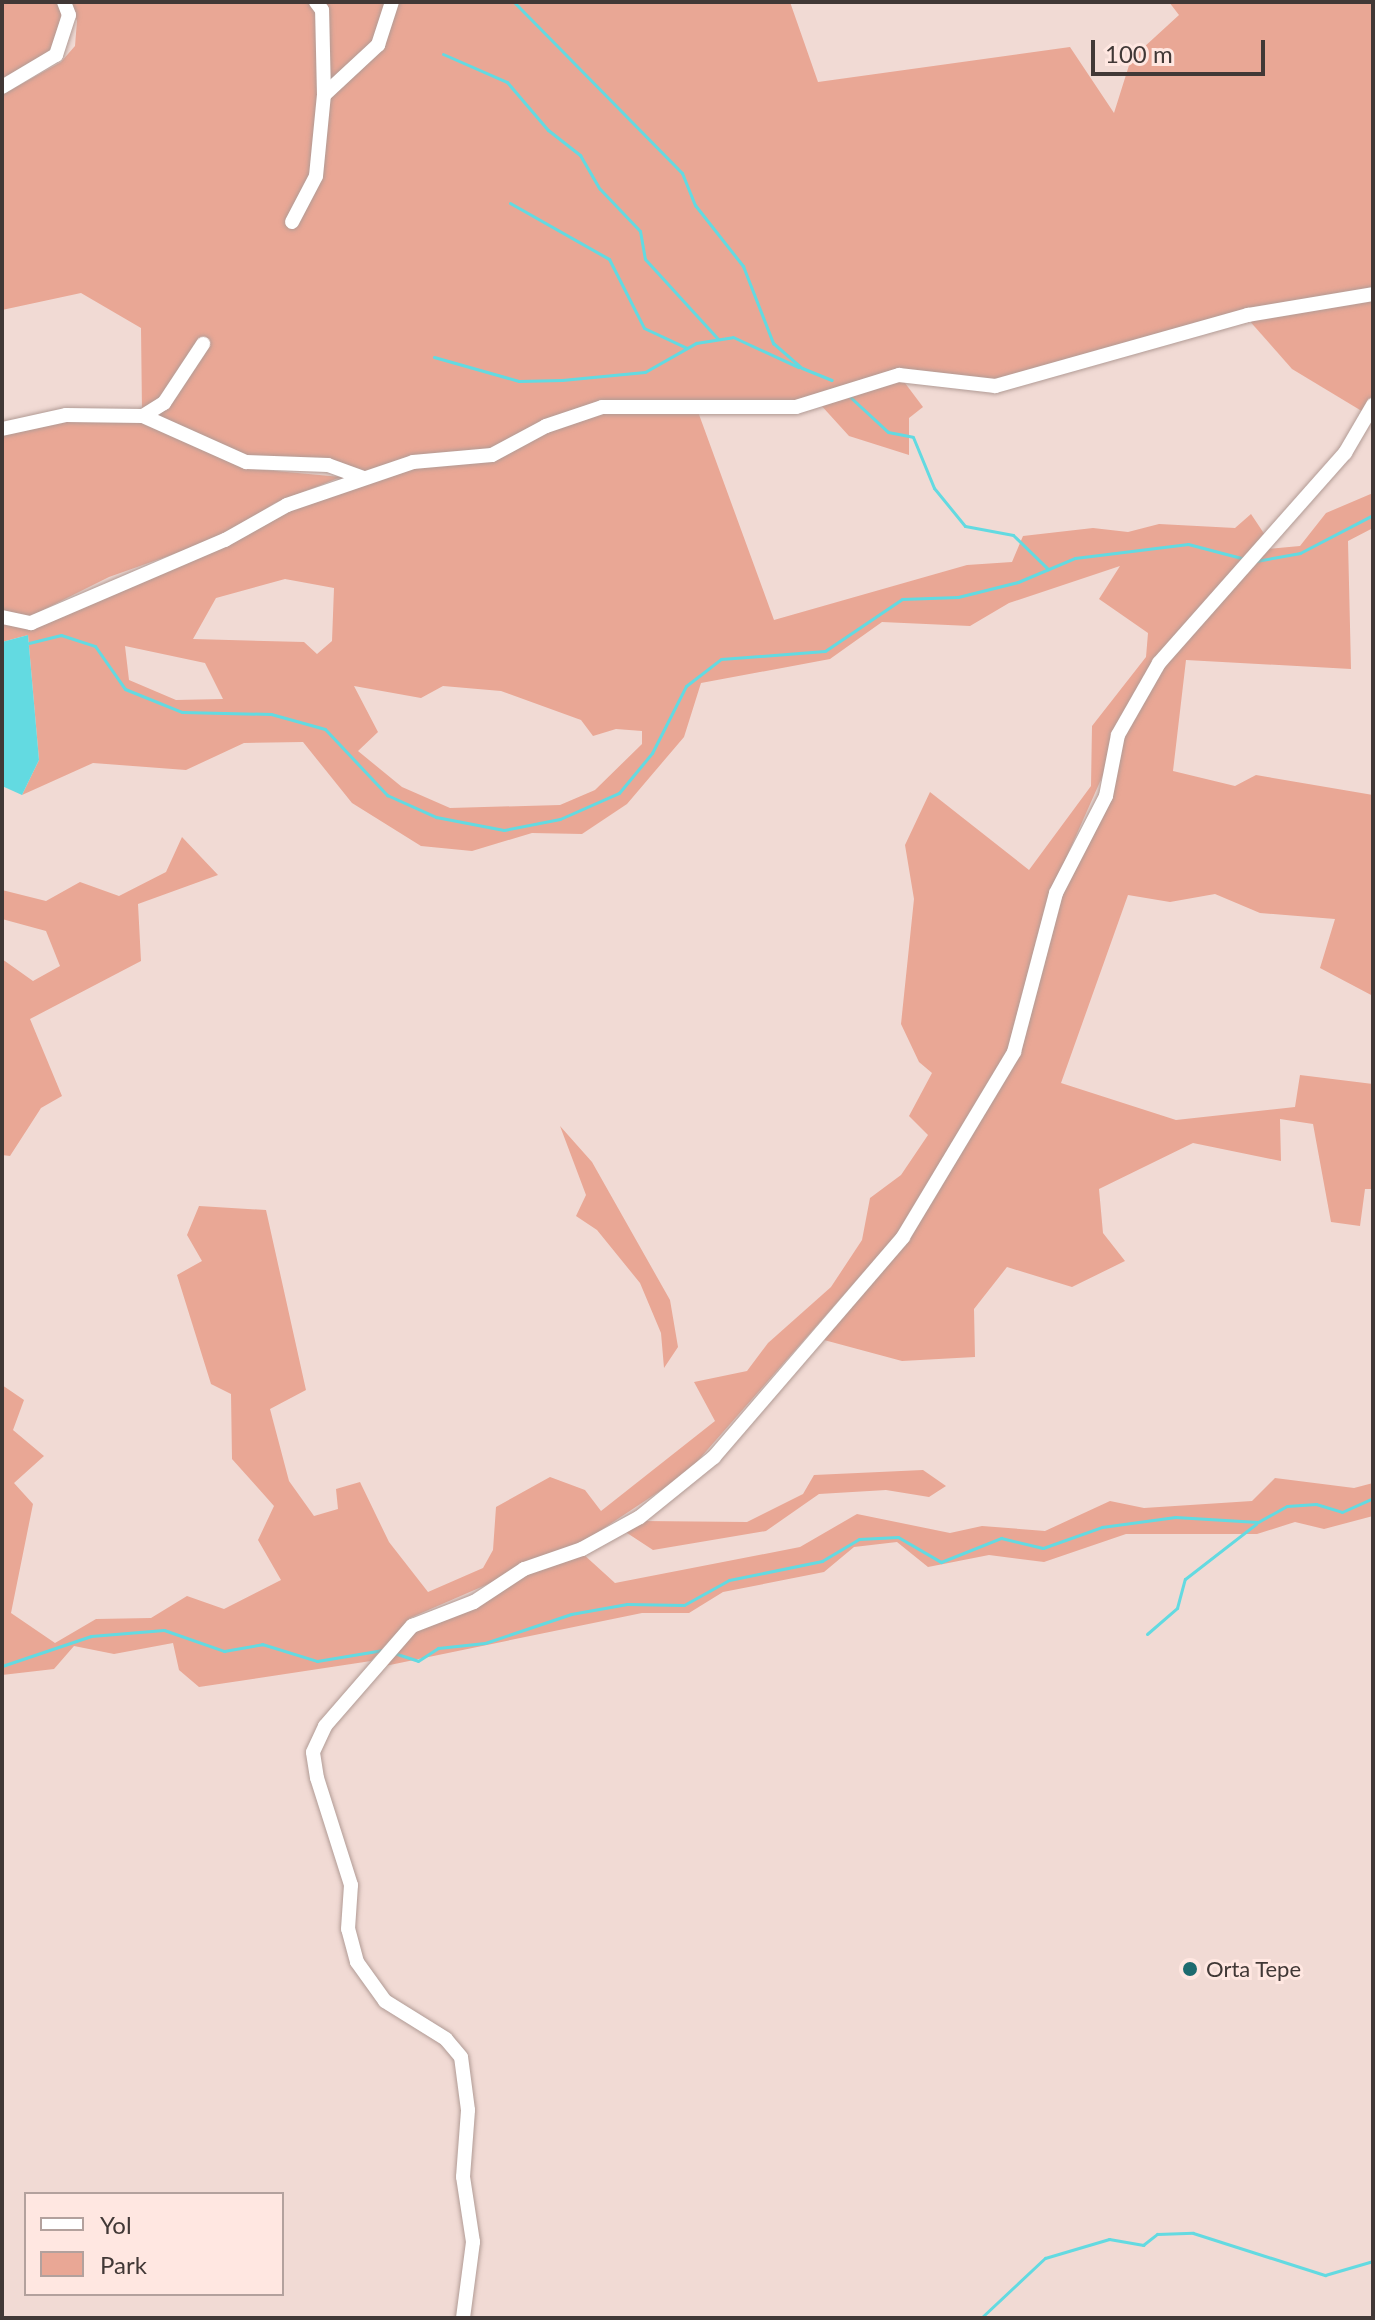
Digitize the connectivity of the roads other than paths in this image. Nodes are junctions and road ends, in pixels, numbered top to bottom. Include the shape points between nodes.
1 (64, 2) edge
2 (316, 2) edge
3 (392, 2) edge
4 (2, 87) edge
5 (324, 95) junction
6 (292, 222) dead end
7 (1373, 294) edge
8 (203, 344) dead end
9 (1373, 405) edge
10 (143, 416) junction
11 (2, 429) edge
12 (364, 478) junction
13 (2, 617) edge
14 (463, 2318) edge

1 - 4 street via 69,15 56,55
2 - 5 street via 322,10
3 - 5 street via 378,45
5 - 6 street via 316,176
7 - 12 street via 1248,315 995,386 899,375 796,407 602,407 546,426 492,455 413,462
8 - 10 street via 164,403
9 - 14 street via 1345,453 1159,663 1118,735 1106,796 1056,893 1014,1052 894,1249 714,1457 640,1517 582,1549 524,1569 474,1602 412,1626 325,1726 313,1752 351,1885 348,1929 357,1962 385,2001 446,2039 461,2057 468,2110 463,2177 473,2242
10 - 11 street via 66,415
10 - 12 street via 246,462 328,465
12 - 13 street via 287,505 225,540 31,623

